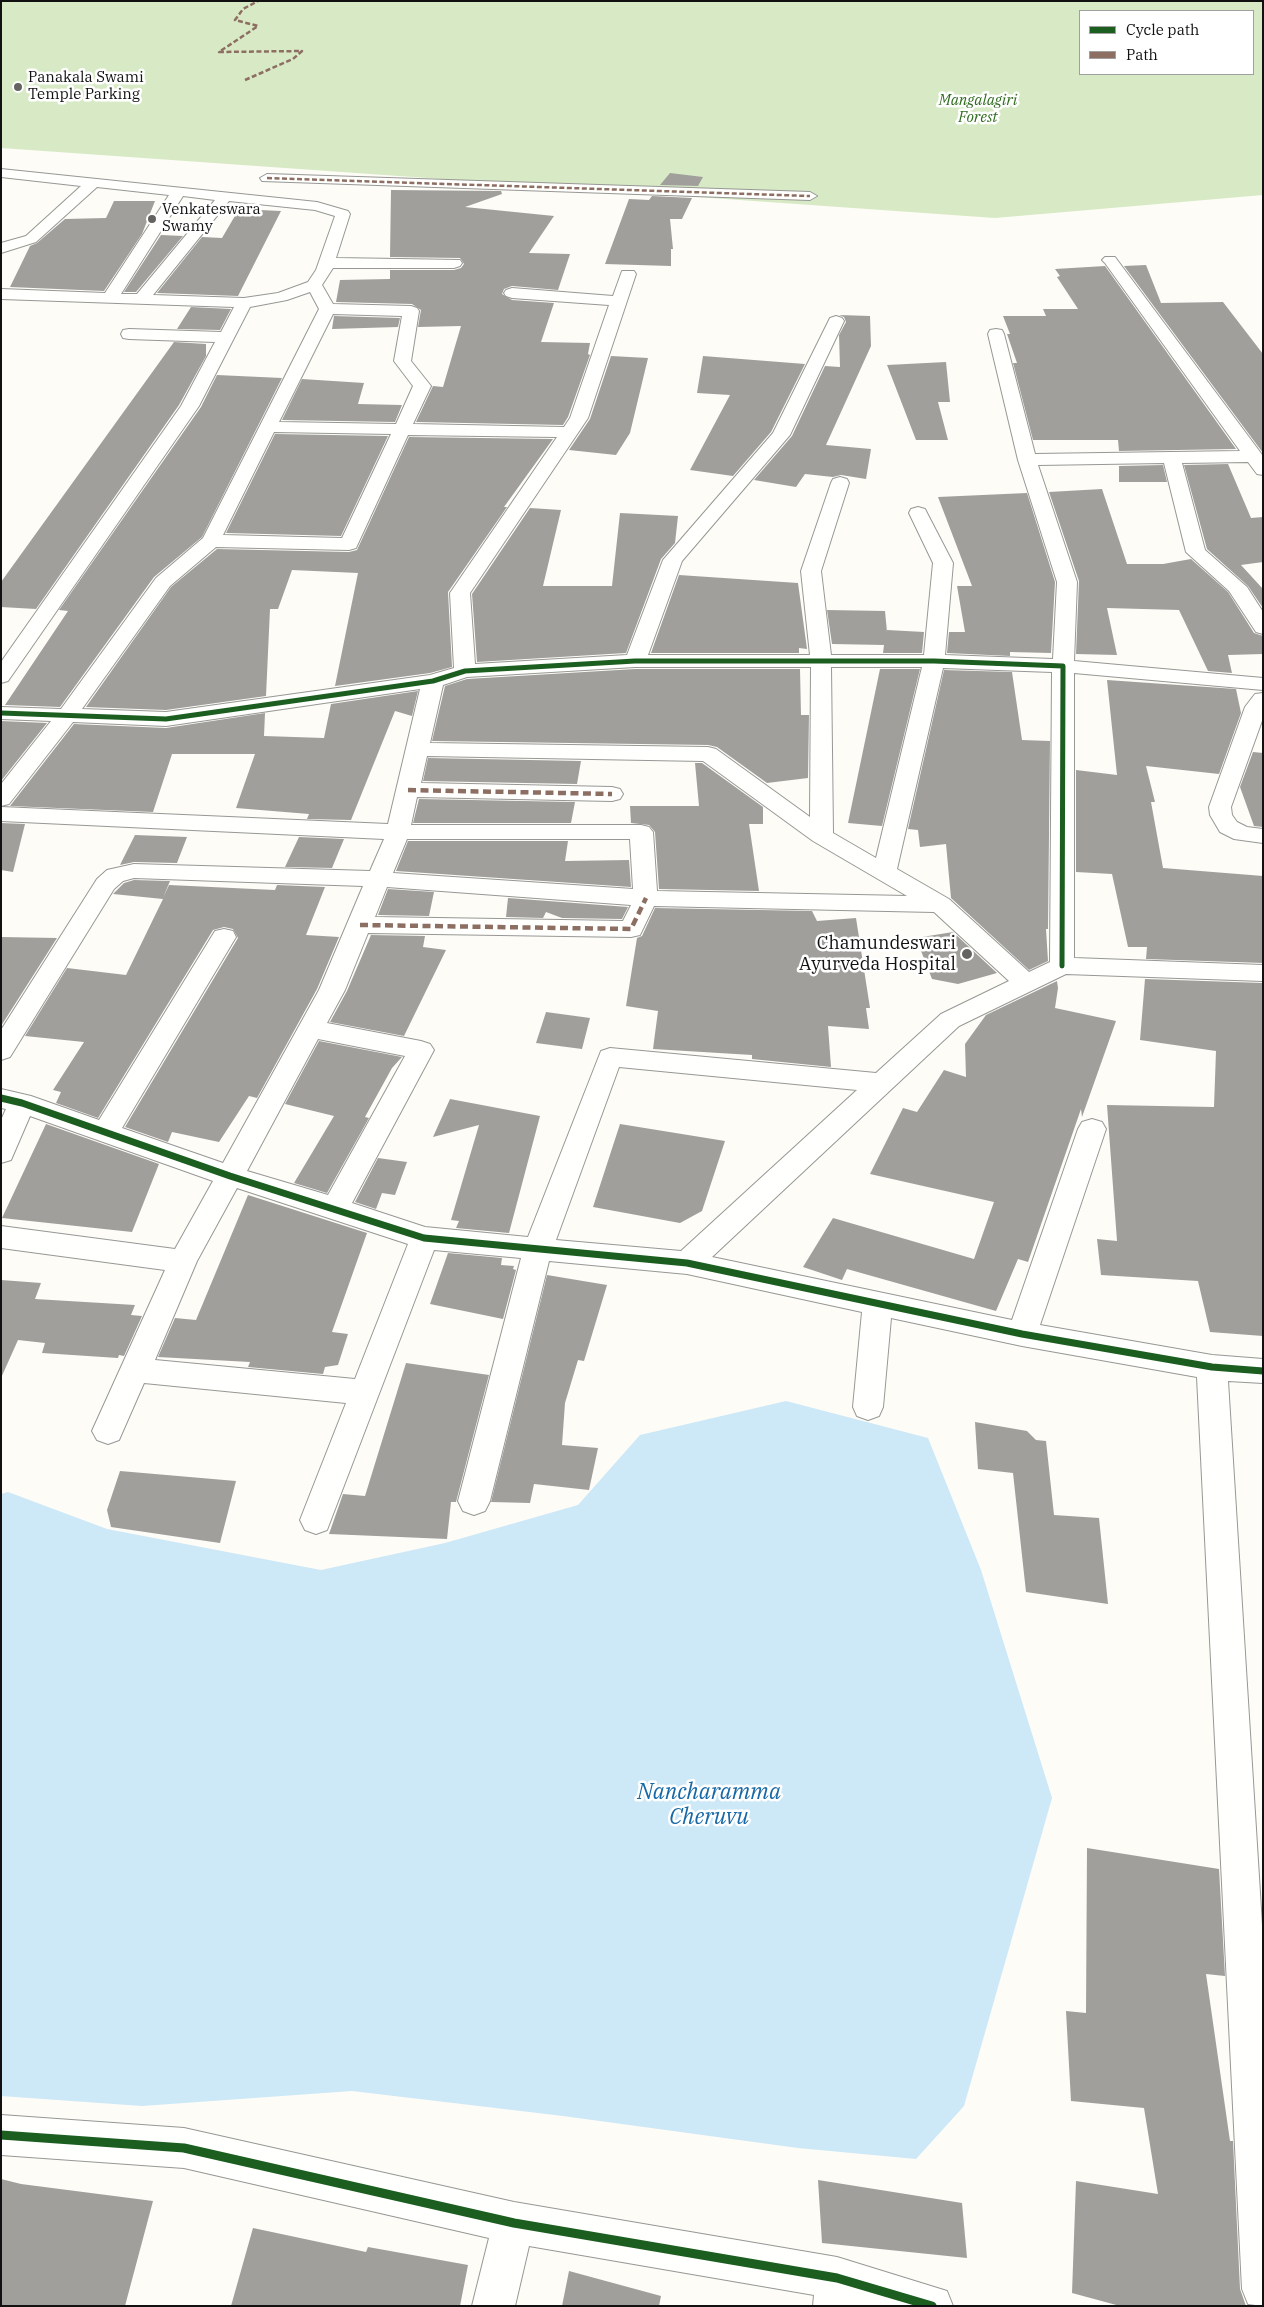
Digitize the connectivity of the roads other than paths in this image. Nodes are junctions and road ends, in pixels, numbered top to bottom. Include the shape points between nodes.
1 (287, 162) dead end
2 (1, 173) edge
3 (266, 178) junction
4 (93, 183) junction
5 (178, 192) junction
6 (226, 196) junction
7 (810, 196) dead end
8 (243, 198) junction
9 (1, 248) edge
10 (1110, 260) dead end
11 (326, 263) junction
12 (454, 263) dead end
13 (628, 274) dead end
14 (314, 285) junction
15 (512, 293) dead end
16 (1, 294) edge
17 (110, 298) junction
18 (142, 298) junction
19 (619, 301) junction
20 (244, 303) junction
21 (327, 309) junction
22 (836, 321) dead end
23 (129, 334) dead end
24 (996, 334) dead end
25 (227, 337) junction
26 (268, 427) junction
27 (402, 429) junction
28 (570, 432) junction
29 (1172, 458) junction
30 (1027, 460) junction
31 (1258, 463) edge
32 (840, 483) dead end
33 (918, 513) dead end
34 (211, 541) junction
35 (1263, 628) edge
36 (821, 661) junction
37 (635, 662) junction
38 (934, 662) junction
39 (1064, 666) junction
40 (465, 671) junction
41 (1, 677) edge
42 (433, 681) junction
43 (1263, 684) edge
44 (1263, 699) edge
45 (1, 712) edge
46 (67, 715) junction
47 (417, 749) junction
48 (408, 790) junction
49 (612, 794) dead end
50 (1, 799) edge
51 (1, 814) edge
52 (398, 832) junction
53 (821, 836) junction
54 (1263, 836) edge
55 (885, 871) junction
56 (378, 879) junction
57 (646, 898) junction
58 (940, 904) junction
59 (360, 925) junction
60 (224, 937) dead end
61 (1062, 966) junction
62 (1263, 973) edge
63 (1026, 983) junction
64 (311, 1029) junction
65 (1, 1050) edge
66 (882, 1083) junction
67 (11, 1100) edge
68 (1092, 1129) dead end
69 (106, 1131) junction
70 (1, 1153) edge
71 (230, 1176) junction
72 (335, 1208) junction
73 (1, 1237) edge
74 (424, 1238) junction
75 (538, 1249) junction
76 (183, 1261) junction
77 (687, 1263) junction
78 (878, 1303) junction
79 (1022, 1334) junction
80 (1212, 1367) junction
81 (135, 1370) junction
82 (1263, 1371) edge
83 (365, 1392) junction
84 (868, 1407) dead end
85 (108, 1431) dead end
86 (474, 1501) dead end
87 (316, 1520) dead end
88 (1, 2135) edge
89 (514, 2223) junction
90 (1263, 2289) edge
91 (836, 2292) edge
92 (493, 2306) edge
93 (932, 2306) edge

1 - 3 street
2 - 4 street
3 - 7 street
3 - 8 street
4 - 5 street
4 - 9 street via 32,239
5 - 6 street
5 - 17 street
6 - 8 street
6 - 18 street
8 - 11 street via 317,206 343,214
10 - 31 street
11 - 12 street
11 - 14 street
13 - 19 street
14 - 20 street via 281,297
14 - 21 street
15 - 19 street
16 - 17 street
17 - 18 street
18 - 20 street
19 - 28 street via 579,418
20 - 25 street
21 - 26 street
21 - 27 street via 411,310 402,362 422,386
22 - 37 street via 781,435 673,560
23 - 25 street
24 - 30 street
25 - 41 street via 190,406
26 - 27 street
26 - 34 street
27 - 28 street
27 - 34 street via 349,544
28 - 40 street via 460,593
29 - 30 street
29 - 31 street
29 - 35 street via 1196,552 1237,587
30 - 39 street via 1067,582
32 - 36 street via 811,571
33 - 38 street via 943,563
34 - 46 street via 163,582
36 - 37 street
36 - 38 street
36 - 53 street
37 - 40 street
38 - 39 street
38 - 55 street
39 - 43 street
39 - 61 street
40 - 42 street
42 - 46 street via 166,719
42 - 47 street
44 - 54 street via 1256,707 1220,807 1228,827 1242,834
45 - 46 street
46 - 50 street
47 - 48 street
47 - 53 street via 708,754
48 - 49 street
48 - 52 street
51 - 52 street
52 - 56 street
52 - 57 street via 641,832
53 - 55 street
55 - 58 street
56 - 57 street
56 - 59 street
56 - 65 street via 134,871 115,875 105,884
57 - 58 street
57 - 59 street via 631,929
58 - 63 street
59 - 64 street
60 - 69 street
61 - 62 street
61 - 63 street
63 - 66 street via 950,1020
64 - 71 street
64 - 72 street via 421,1050
66 - 75 street via 610,1057
66 - 77 street
67 - 69 street
67 - 70 street
68 - 79 street
69 - 71 street
71 - 72 street
71 - 76 street
72 - 74 street
73 - 76 street
74 - 75 street
74 - 83 street
75 - 77 street
75 - 86 street
76 - 81 street
77 - 78 street
78 - 79 street
78 - 84 street
79 - 80 street
80 - 82 street
80 - 90 street
81 - 83 street
81 - 85 street
83 - 87 street
88 - 89 street via 184,2148
89 - 91 street
89 - 92 street
91 - 93 street

